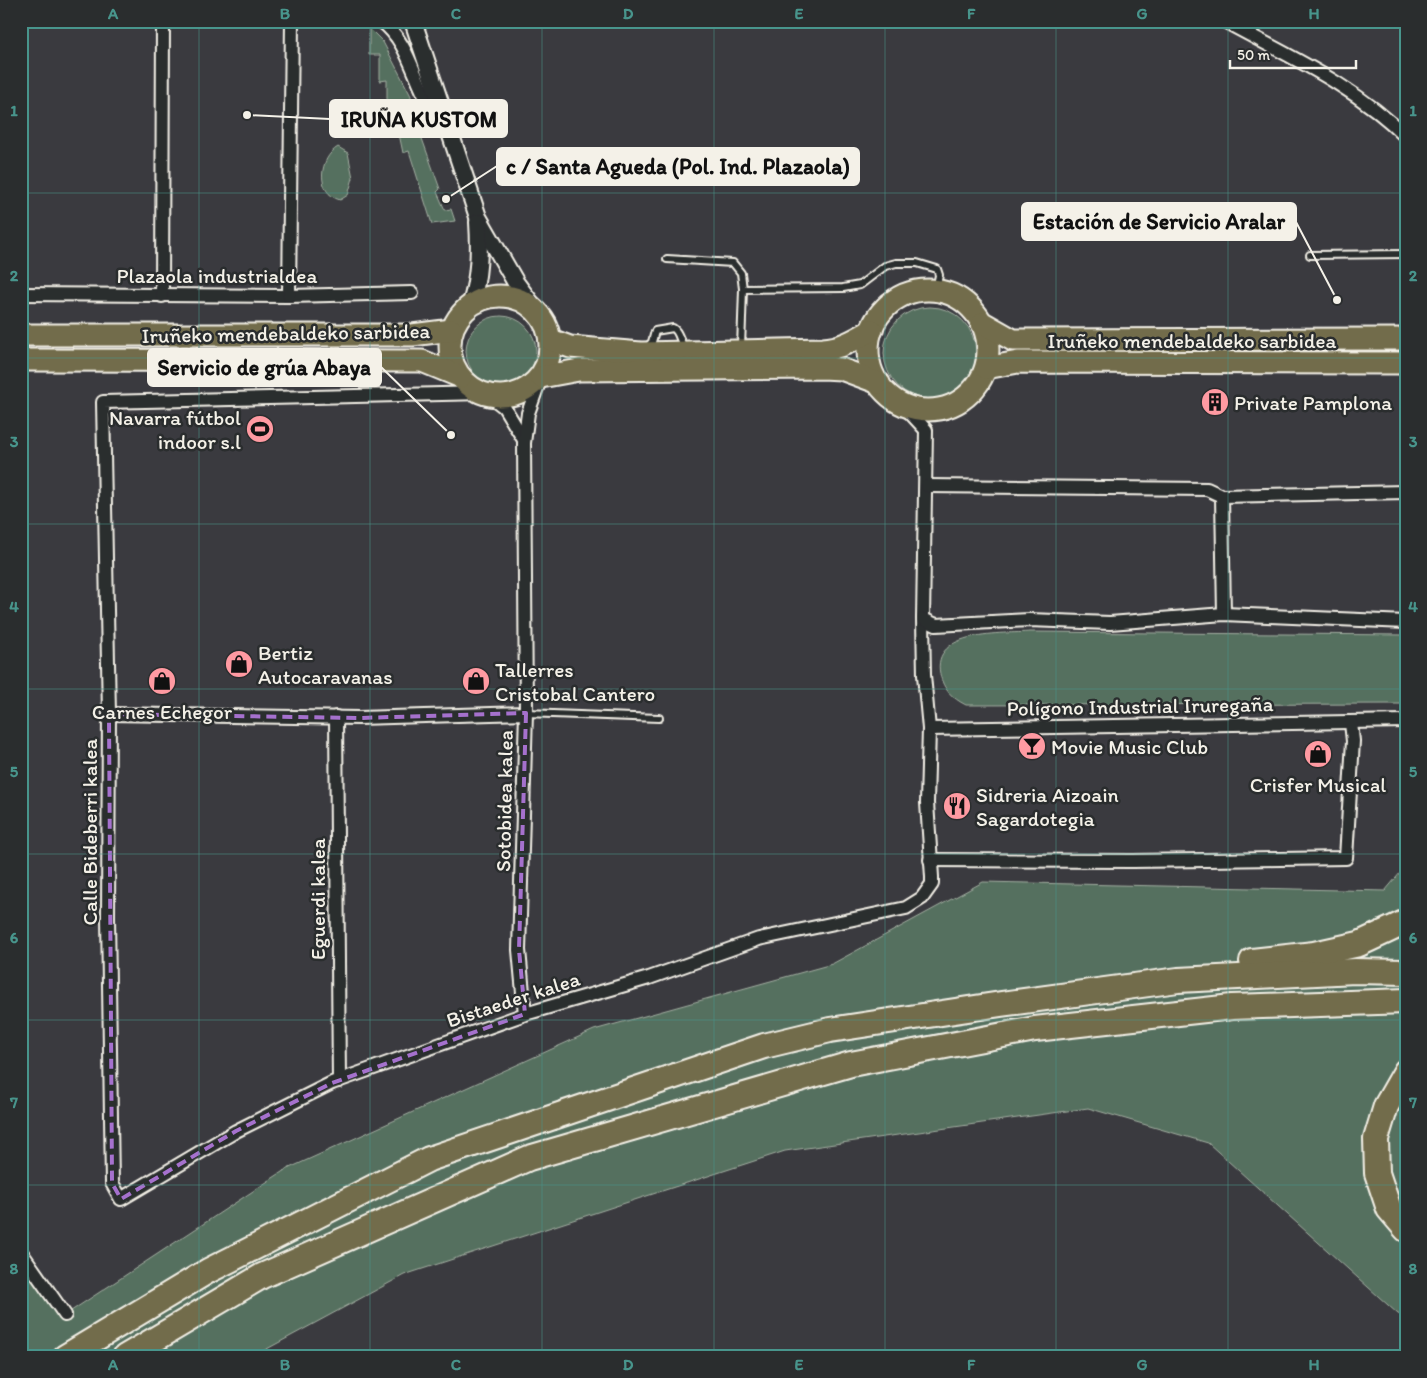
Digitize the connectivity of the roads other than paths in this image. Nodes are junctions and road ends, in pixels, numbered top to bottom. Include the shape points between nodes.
1 (163, 21) edge
2 (292, 21) edge
3 (381, 21) edge
4 (413, 21) edge
5 (1224, 21) edge
6 (448, 130) junction
7 (1406, 137) edge
8 (478, 218) junction
9 (1406, 254) edge
10 (1310, 255) dead end
11 (667, 259) dead end
12 (743, 289) junction
13 (936, 290) junction
14 (412, 293) dead end
15 (21, 294) edge
16 (162, 296) junction
17 (289, 296) junction
18 (471, 304) junction
19 (533, 306) junction
20 (983, 323) junction
21 (452, 330) junction
22 (872, 330) junction
23 (21, 335) edge
24 (1406, 339) edge
25 (551, 340) junction
26 (741, 350) junction
27 (21, 360) edge
28 (1406, 363) edge
29 (986, 368) junction
30 (461, 377) junction
31 (542, 377) junction
32 (878, 383) junction
33 (487, 394) junction
34 (902, 404) junction
35 (524, 440) junction
36 (926, 486) junction
37 (1406, 492) edge
38 (1222, 496) junction
39 (1224, 614) junction
40 (923, 619) junction
41 (1406, 622) edge
42 (526, 713) junction
43 (109, 714) junction
44 (336, 717) junction
45 (658, 718) dead end
46 (1406, 721) edge
47 (1351, 724) junction
48 (929, 729) junction
49 (930, 860) junction
50 (1406, 922) edge
51 (1406, 972) edge
52 (1406, 1001) edge
53 (525, 1014) junction
54 (830, 1030) junction
55 (1406, 1071) edge
56 (339, 1081) junction
57 (121, 1200) joint
58 (1406, 1229) edge
59 (21, 1252) edge
60 (65, 1315) dead end
61 (65, 1357) edge
62 (125, 1357) edge

1 - 16 street
2 - 17 street
3 - 6 street via 397,38 428,102
4 - 6 street
5 - 7 street via 1360,99
6 - 8 street
8 - 18 street via 478,280
8 - 19 street
9 - 10 lane
11 - 12 lane via 733,264 741,273
12 - 13 lane via 843,288 860,285 885,266 917,263 938,269
12 - 26 lane
13 - 20 highway via 949,293 969,305
13 - 22 highway via 916,292 897,299 878,318
14 - 17 street, Plazaola industrialdea
15 - 16 street, Plazaola industrialdea
16 - 17 street, Plazaola industrialdea
18 - 19 highway via 490,296 511,296
18 - 21 highway, Iruñeko mendebaldeko sarbidea via 459,316
19 - 25 highway via 544,320
20 - 24 highway, Iruñeko mendebaldeko sarbidea via 1013,340
20 - 29 highway via 989,345
21 - 23 highway, Iruñeko mendebaldeko sarbidea via 412,336
21 - 30 highway via 451,355
22 - 26 highway via 836,348
22 - 32 highway via 869,357
25 - 26 highway via 570,347 641,352
25 - 31 highway via 550,356
27 - 30 highway, Iruñeko mendebaldeko sarbidea via 422,360
28 - 29 highway, Iruñeko mendebaldeko sarbidea via 1018,362
29 - 34 highway via 973,390 952,406 927,410
30 - 33 highway via 470,386
31 - 32 highway via 579,370 823,368 842,369
31 - 33 highway via 521,392
31 - 35 street, Sotobidea kalea via 528,413
32 - 34 highway
33 - 35 street via 504,407
33 - 43 street, Calle Bideberri kalea via 103,402
34 - 36 street via 926,430
35 - 42 street, Sotobidea kalea
36 - 38 street via 1207,489
36 - 40 street
37 - 38 street
38 - 39 street
39 - 40 street via 1110,623 1029,620 936,625
39 - 41 street
40 - 48 street
42 - 44 street
42 - 45 lane
42 - 53 street, Sotobidea kalea via 519,950
43 - 44 street
43 - 57 street, Calle Bideberri kalea via 112,1183
44 - 56 street, Eguerdi kalea
46 - 47 street, Polígono Industrial Iruregaña
47 - 48 street, Polígono Industrial Iruregaña
47 - 49 street via 1353,742 1346,858
48 - 49 street via 927,803
49 - 53 street, Bistaeder kalea via 932,884 922,898 906,908 759,939 649,978
50 - 54 highway via 1359,944 1314,954 1141,969 951,995
51 - 54 highway via 1355,971 1178,980
52 - 62 highway via 1232,1007 1074,1024 851,1064 528,1158 262,1276
53 - 56 street, Bistaeder kalea
54 - 61 highway via 764,1046 429,1159 208,1271
55 - 58 highway via 1386,1106 1376,1140 1377,1174 1390,1209
56 - 57 street, Bistaeder kalea via 236,1130
59 - 60 street

